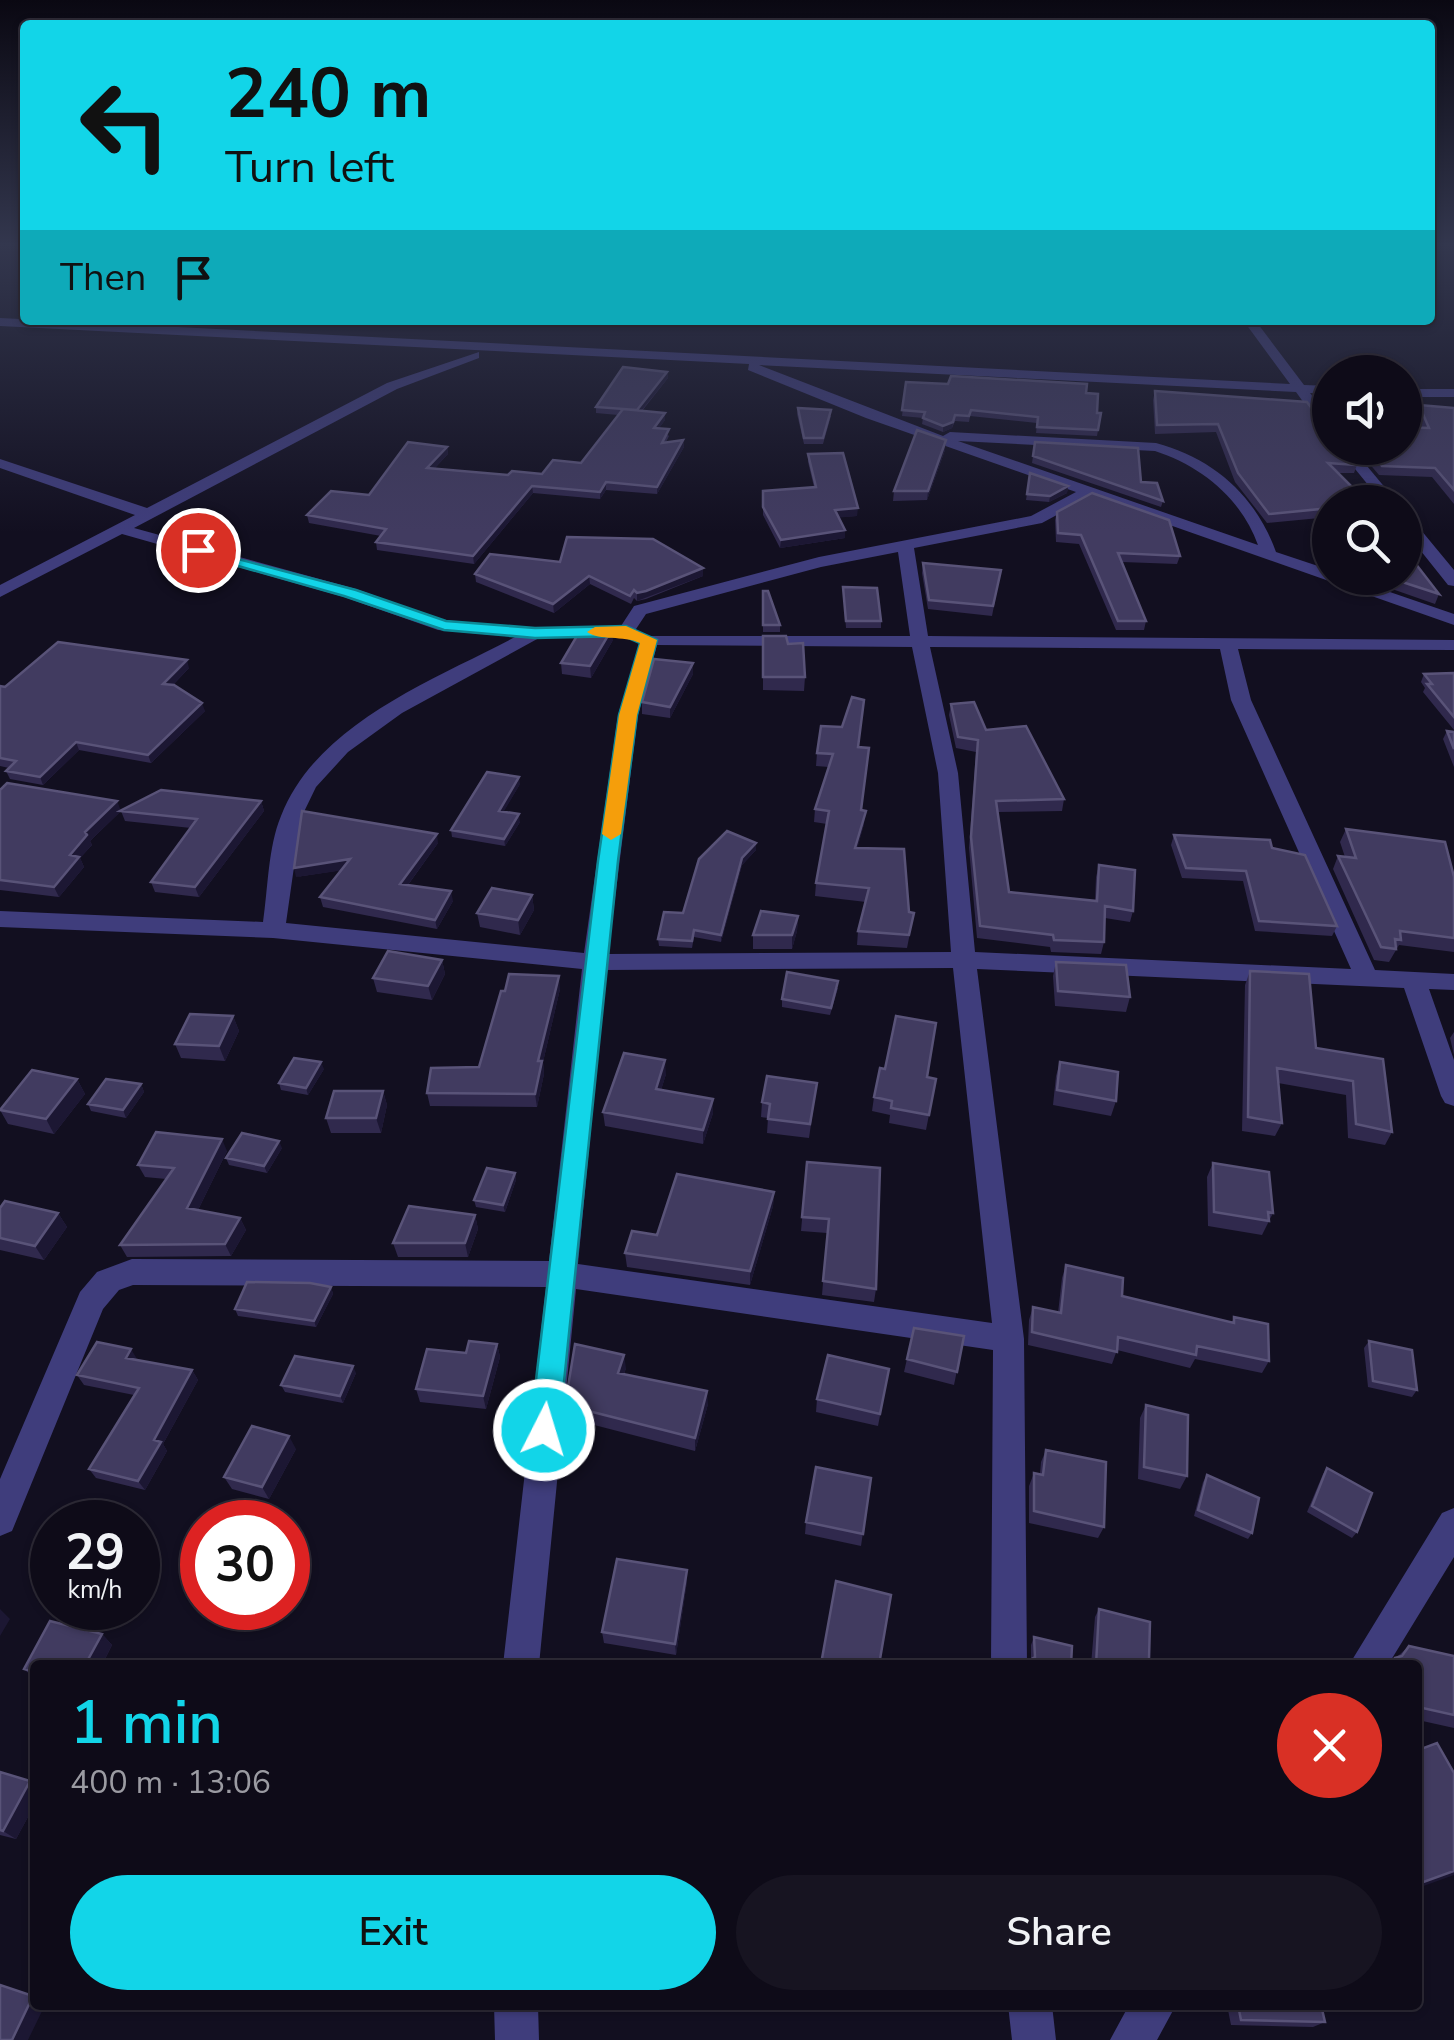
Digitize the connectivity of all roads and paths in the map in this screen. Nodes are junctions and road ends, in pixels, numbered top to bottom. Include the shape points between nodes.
1 (186, 342) edge
2 (1264, 342) edge
3 (503, 348) junction
4 (734, 360) junction
5 (395, 365) junction
6 (1298, 389) junction
7 (1312, 389) edge
8 (1422, 393) edge
9 (1454, 393) edge
10 (1312, 406) edge
11 (935, 437) junction
12 (0, 463) edge
13 (1360, 465) edge
14 (1376, 485) edge
15 (1090, 490) junction
16 (149, 514) junction
17 (121, 529) junction
18 (1422, 542) edge
19 (906, 547) junction
20 (1268, 554) junction
21 (1312, 570) edge
22 (1454, 581) edge
23 (0, 592) edge
24 (1383, 595) edge
25 (1454, 620) edge
26 (535, 633) junction
27 (637, 636) junction
28 (920, 641) junction
29 (1228, 643) junction
30 (1454, 646) edge
31 (0, 919) edge
32 (273, 930) junction
33 (964, 960) junction
34 (595, 962) junction
35 (1366, 976) junction
36 (1413, 980) junction
37 (1454, 982) edge
38 (1454, 1096) edge
39 (560, 1274) junction
40 (1010, 1340) junction
41 (0, 1519) edge
42 (1454, 1525) edge
43 (521, 1660) edge
44 (1009, 1660) edge
45 (1371, 1660) edge
46 (516, 2010) edge
47 (1031, 2010) edge
48 (1151, 2010) edge
49 (517, 2040) edge
50 (1034, 2040) edge
51 (1132, 2040) edge

1 - 5 street
2 - 6 street
3 - 4 street
3 - 5 street
3 - 5 street via 440,365
4 - 6 street
4 - 11 street
5 - 16 street
6 - 7 street
6 - 10 street
8 - 9 street
11 - 15 street
11 - 20 street via 1179,452 1200,462 1261,525
12 - 16 street
13 - 14 street
15 - 19 street via 1036,520
15 - 20 street
16 - 17 street
17 - 23 street
17 - 26 street via 444,626
18 - 22 street
19 - 27 street via 820,562 640,610
19 - 28 street
20 - 21 street
24 - 25 street
26 - 27 street
26 - 32 street via 395,709 341,748 307,785 290,818
27 - 28 street
27 - 34 street
28 - 29 street
28 - 33 street via 948,773
29 - 30 street
29 - 35 street via 1240,700
31 - 32 street
32 - 34 street
33 - 34 street
33 - 35 street
33 - 40 street
34 - 39 street
35 - 36 street
36 - 37 street
36 - 38 street
39 - 40 street
39 - 41 street via 150,1270 108,1281 91,1301
39 - 43 street
40 - 44 street
42 - 45 street
46 - 49 street
47 - 50 street
48 - 51 street

